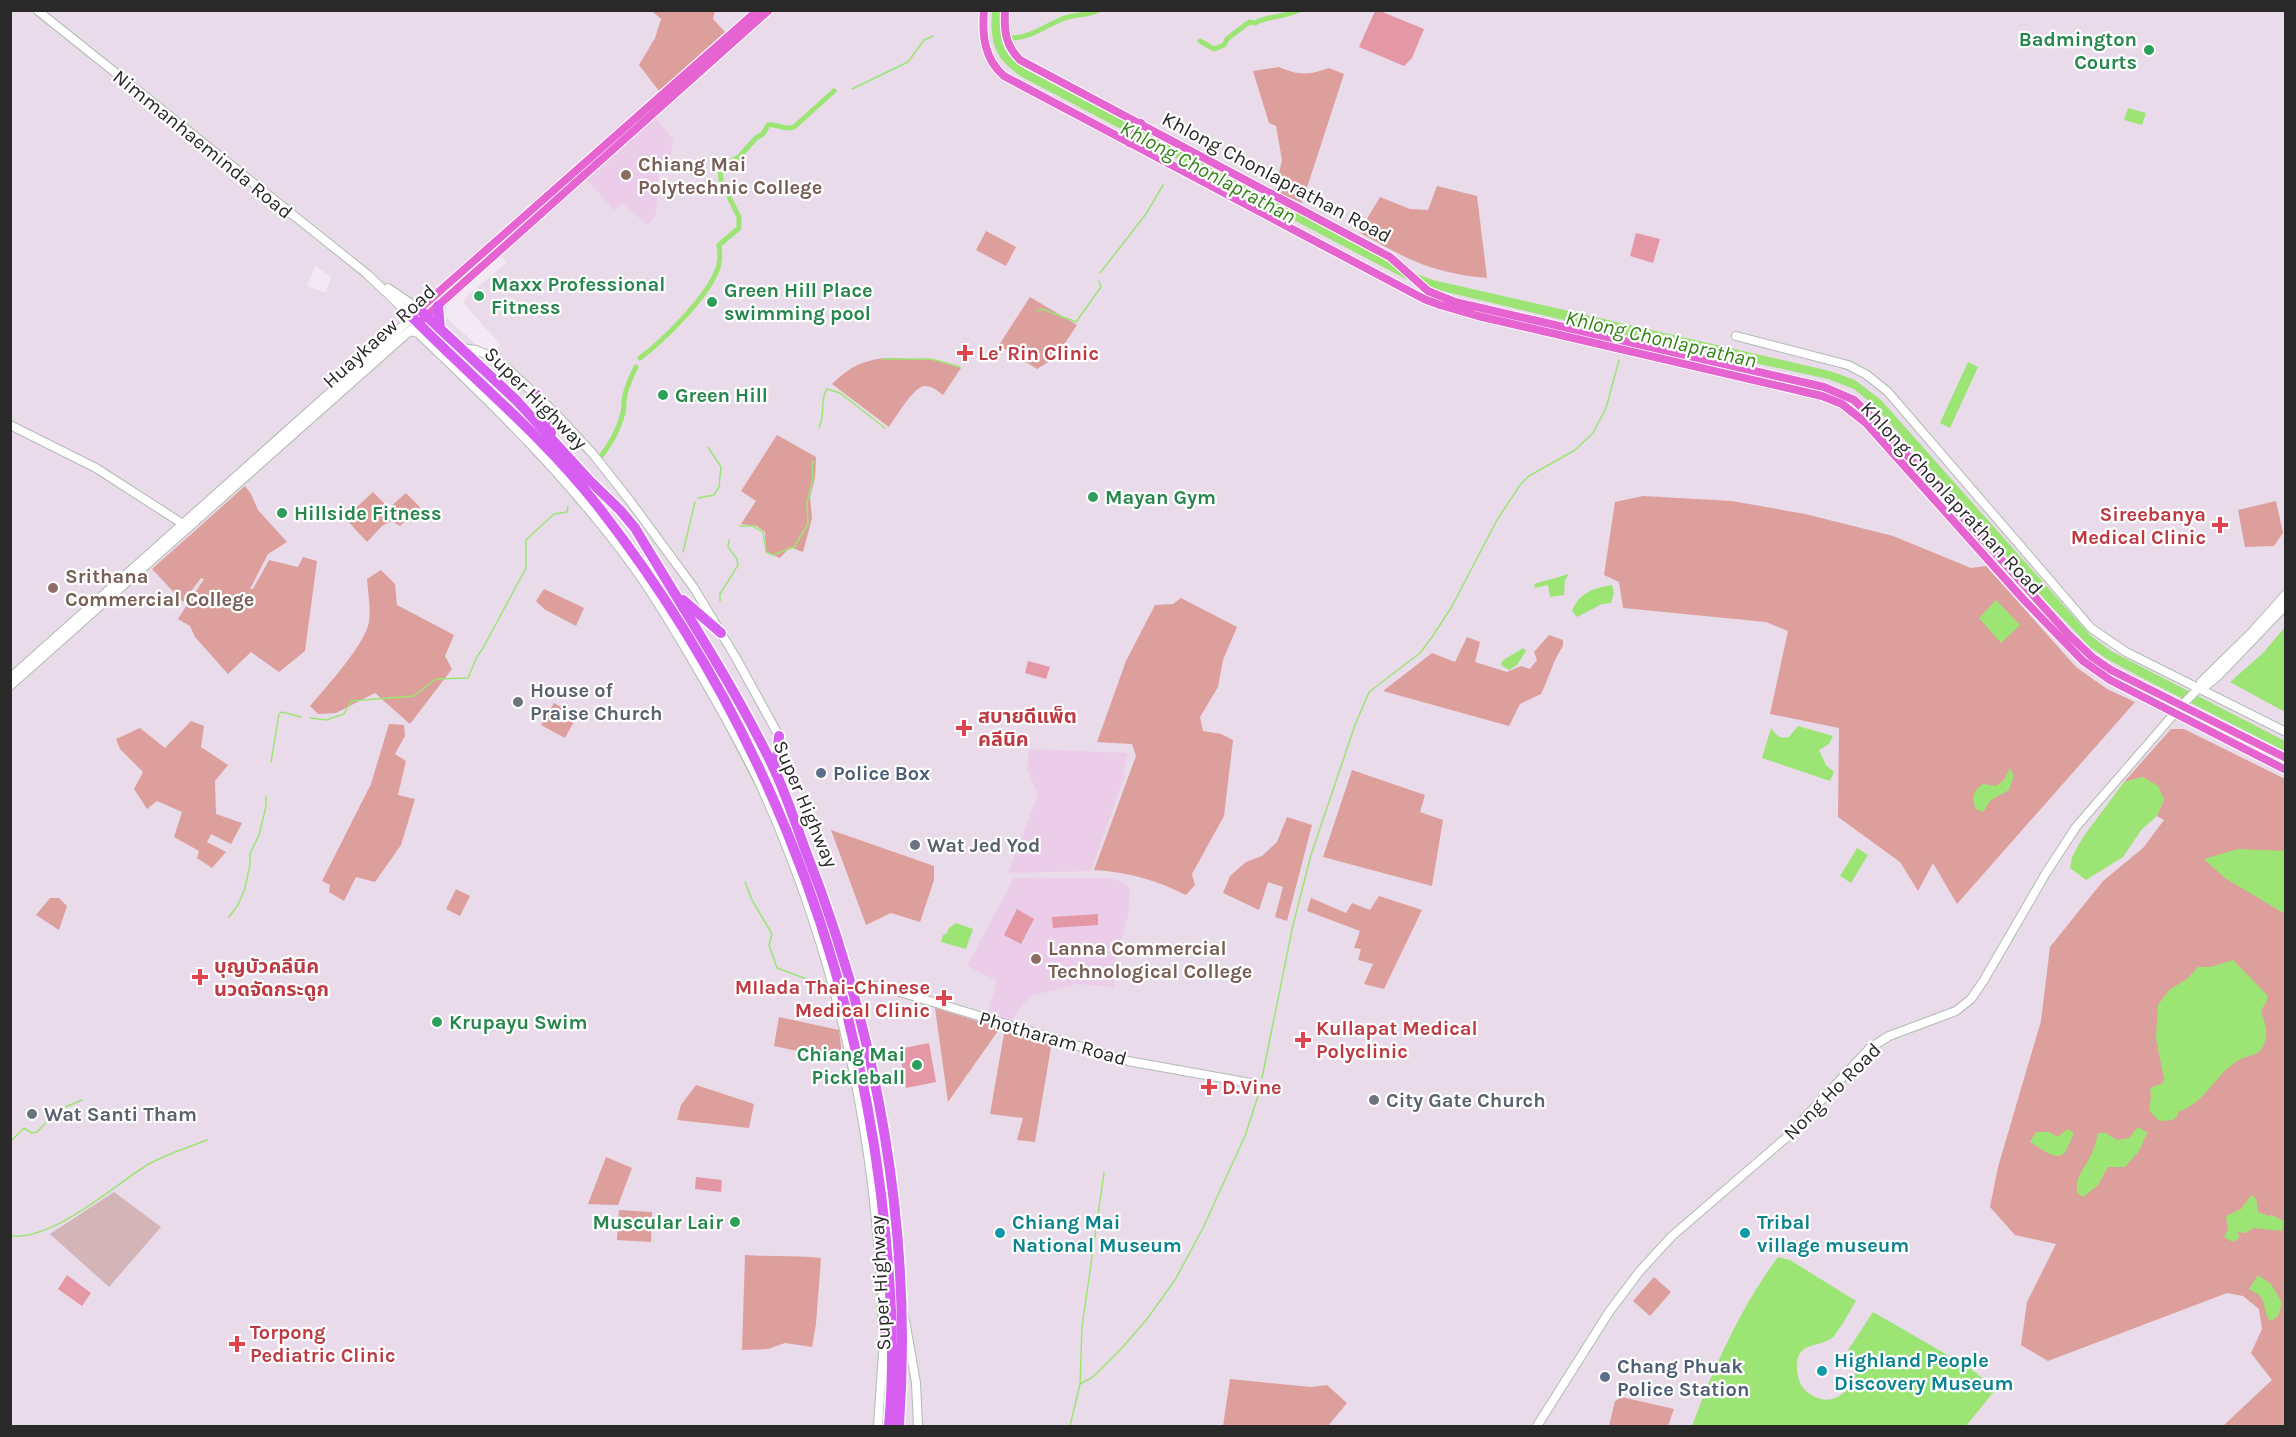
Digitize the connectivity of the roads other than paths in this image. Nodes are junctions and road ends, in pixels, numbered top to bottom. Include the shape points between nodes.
1 (37, 10) edge
2 (758, 10) edge
3 (769, 10) edge
4 (984, 10) edge
5 (1005, 10) edge
6 (747, 25) junction
7 (1141, 123) junction
8 (1128, 143) junction
9 (417, 314) junction
10 (1736, 336) dead end
11 (460, 347) junction
12 (1676, 351) junction
13 (1699, 367) junction
14 (1728, 369) junction
15 (536, 394) junction
16 (507, 419) junction
17 (10, 425) edge
18 (526, 426) junction
19 (553, 439) junction
20 (539, 440) junction
21 (545, 459) junction
22 (608, 520) junction
23 (185, 525) junction
24 (644, 543) junction
25 (1996, 553) junction
26 (1988, 560) junction
27 (674, 592) junction
28 (2286, 594) edge
29 (2286, 605) edge
30 (678, 620) junction
31 (721, 633) junction
32 (691, 658) junction
33 (2217, 677) junction
34 (12, 681) edge
35 (2199, 688) junction
36 (2226, 702) junction
37 (2181, 706) junction
38 (2174, 714) junction
39 (2286, 732) edge
40 (779, 736) joint
41 (2286, 758) edge
42 (2286, 770) edge
43 (777, 774) junction
44 (852, 985) junction
45 (860, 1065) junction
46 (855, 1084) junction
47 (1256, 1084) dead end
48 (902, 1307) junction
49 (884, 1322) junction
50 (892, 1396) junction
51 (878, 1426) edge
52 (889, 1426) edge
53 (899, 1426) edge
54 (918, 1426) edge
55 (1537, 1426) edge

1 - 9 main road, Nimmanhaeminda Road
2 - 6 main road, Huaykaew Road
3 - 6 main road, Huaykaew Road
4 - 8 main road, Khlong Chonlaprathan Road via 986,51 998,71
5 - 7 main road, Khlong Chonlaprathan Road via 1006,38 1020,60
6 - 9 main road, Huaykaew Road
7 - 8 main road
7 - 12 main road, Khlong Chonlaprathan Road via 1397,262 1428,291 1455,302
8 - 13 main road, Khlong Chonlaprathan Road via 1440,305
9 - 11 highway, Super Highway
9 - 16 main road, Nimmanhaeminda Road via 418,333
9 - 18 highway, Super Highway
9 - 23 main road, Huaykaew Road
10 - 35 main road via 1838,361 1875,380 2091,628 2126,652
11 - 15 main road via 492,357
11 - 19 highway, Super Highway
12 - 13 main road via 1683,360 1702,364
12 - 14 main road, Khlong Chonlaprathan Road
13 - 14 main road, Khlong Chonlaprathan Road
14 - 25 main road, Khlong Chonlaprathan Road via 1824,387 1854,400
14 - 26 main road, Khlong Chonlaprathan Road via 1833,399 1853,411
15 - 19 highway
15 - 31 main road via 584,444 630,501 694,588
16 - 18 highway
16 - 21 main road, Nimmanhaeminda Road
17 - 23 main road via 85,462
18 - 20 highway, Super Highway
19 - 24 highway, Super Highway via 621,510
20 - 21 highway
20 - 22 highway, Super Highway
21 - 32 main road, Nimmanhaeminda Road via 629,561
22 - 24 highway via 609,514 615,512 634,539
22 - 30 highway, Super Highway
23 - 34 main road, Huaykaew Road
24 - 27 highway, Super Highway
25 - 26 main road
25 - 37 main road, Khlong Chonlaprathan Road via 2092,657
26 - 38 main road, Khlong Chonlaprathan Road via 2083,661
27 - 31 highway
27 - 43 highway, Super Highway
28 - 35 main road via 2201,681
29 - 33 main road
30 - 32 highway
30 - 45 highway, Super Highway via 737,722 810,886 843,992
31 - 40 main road
32 - 46 main road, Nimmanhaeminda Road via 752,768 794,866 831,980
33 - 35 main road
33 - 36 main road via 2217,688
35 - 36 main road
35 - 37 main road
36 - 39 main road
37 - 38 main road
37 - 41 main road, Khlong Chonlaprathan Road
38 - 42 main road, Khlong Chonlaprathan Road
38 - 55 main road, Nong Ho Road via 2076,827 1971,999 1956,1011 1889,1036 1870,1048 1798,1127 1666,1242 1609,1312
40 - 43 highway
43 - 44 highway, Super Highway via 822,890
44 - 47 main road, Photharam Road via 880,986 1128,1061
44 - 48 highway, Super Highway via 886,1148
45 - 46 highway
45 - 50 highway, Super Highway via 887,1246
46 - 49 main road, Nimmanhaeminda Road via 871,1174
48 - 53 highway, Super Highway
48 - 54 main road via 916,1383
49 - 50 highway
49 - 51 main road, Nimmanhaeminda Road
50 - 52 highway, Super Highway

